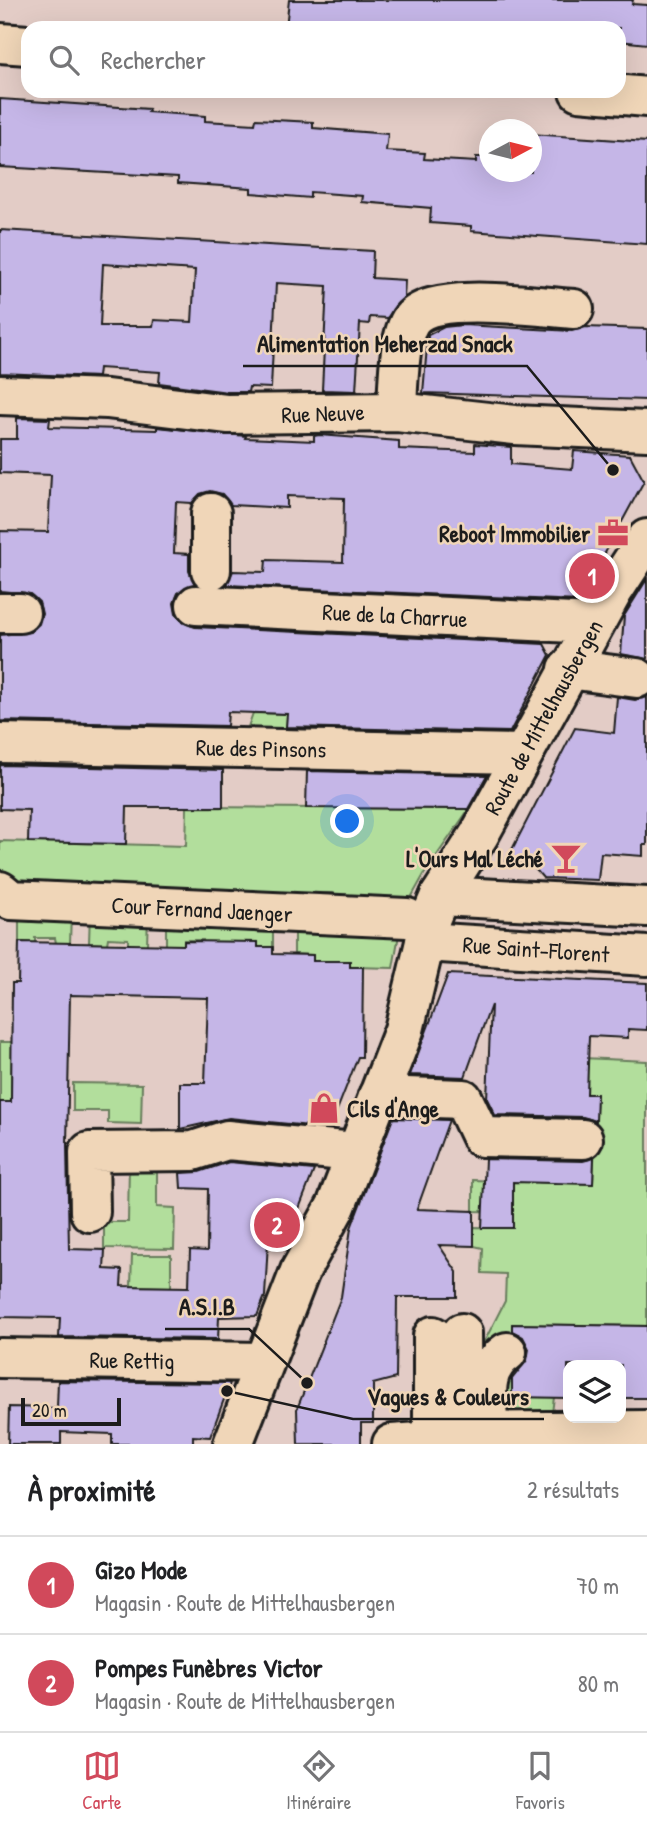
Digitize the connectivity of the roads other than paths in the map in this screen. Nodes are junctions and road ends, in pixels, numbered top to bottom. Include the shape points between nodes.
1 (0, 43) edge
2 (21, 44) edge
3 (626, 95) edge
4 (647, 97) edge
5 (574, 310) dead end
6 (0, 394) edge
7 (397, 412) junction
8 (647, 431) edge
9 (211, 513) dead end
10 (647, 539) edge
11 (630, 593) edge
12 (594, 624) junction
13 (568, 669) junction
14 (636, 678) dead end
15 (0, 743) edge
16 (523, 754) junction
17 (0, 891) edge
18 (440, 896) junction
19 (647, 907) edge
20 (416, 930) junction
21 (647, 957) edge
22 (378, 1096) junction
23 (112, 1132) dead end
24 (583, 1139) dead end
25 (228, 1140) junction
26 (355, 1152) junction
27 (89, 1212) dead end
28 (447, 1335) dead end
29 (507, 1352) dead end
30 (0, 1358) edge
31 (264, 1362) junction
32 (647, 1430) edge
33 (461, 1435) junction
34 (233, 1444) edge
35 (393, 1444) edge

1 - 2 street
3 - 4 street
5 - 7 street via 450,303 420,311 405,332
6 - 7 street, Rue Neuve via 107,399 227,414
7 - 8 street, Rue Neuve via 515,425
9 - 12 street, Rue de la Charrue via 207,593
10 - 11 street, Route de Mittelhausbergen
11 - 12 street, Route de Mittelhausbergen
12 - 13 street, Route de Mittelhausbergen
13 - 14 street
13 - 16 street, Route de Mittelhausbergen
15 - 16 street, Rue des Pinsons
16 - 18 street, Route de Mittelhausbergen
17 - 20 street, Cour Fernand Jaenger via 11,900
18 - 19 street, Rue Saint-Florent
18 - 20 street, Route de Mittelhausbergen
20 - 21 street, Rue Saint-Florent
20 - 22 street, Route de Mittelhausbergen via 410,1011
22 - 24 street via 463,1099 481,1137
22 - 26 street, Route de Mittelhausbergen
23 - 25 street
25 - 26 street
25 - 27 street via 193,1151 89,1152
26 - 31 street, Route de Mittelhausbergen via 336,1206 300,1271
28 - 33 street
29 - 33 street via 495,1360
30 - 31 street, Rue Rettig
31 - 34 street, Route de Mittelhausbergen
32 - 33 street
33 - 35 street

